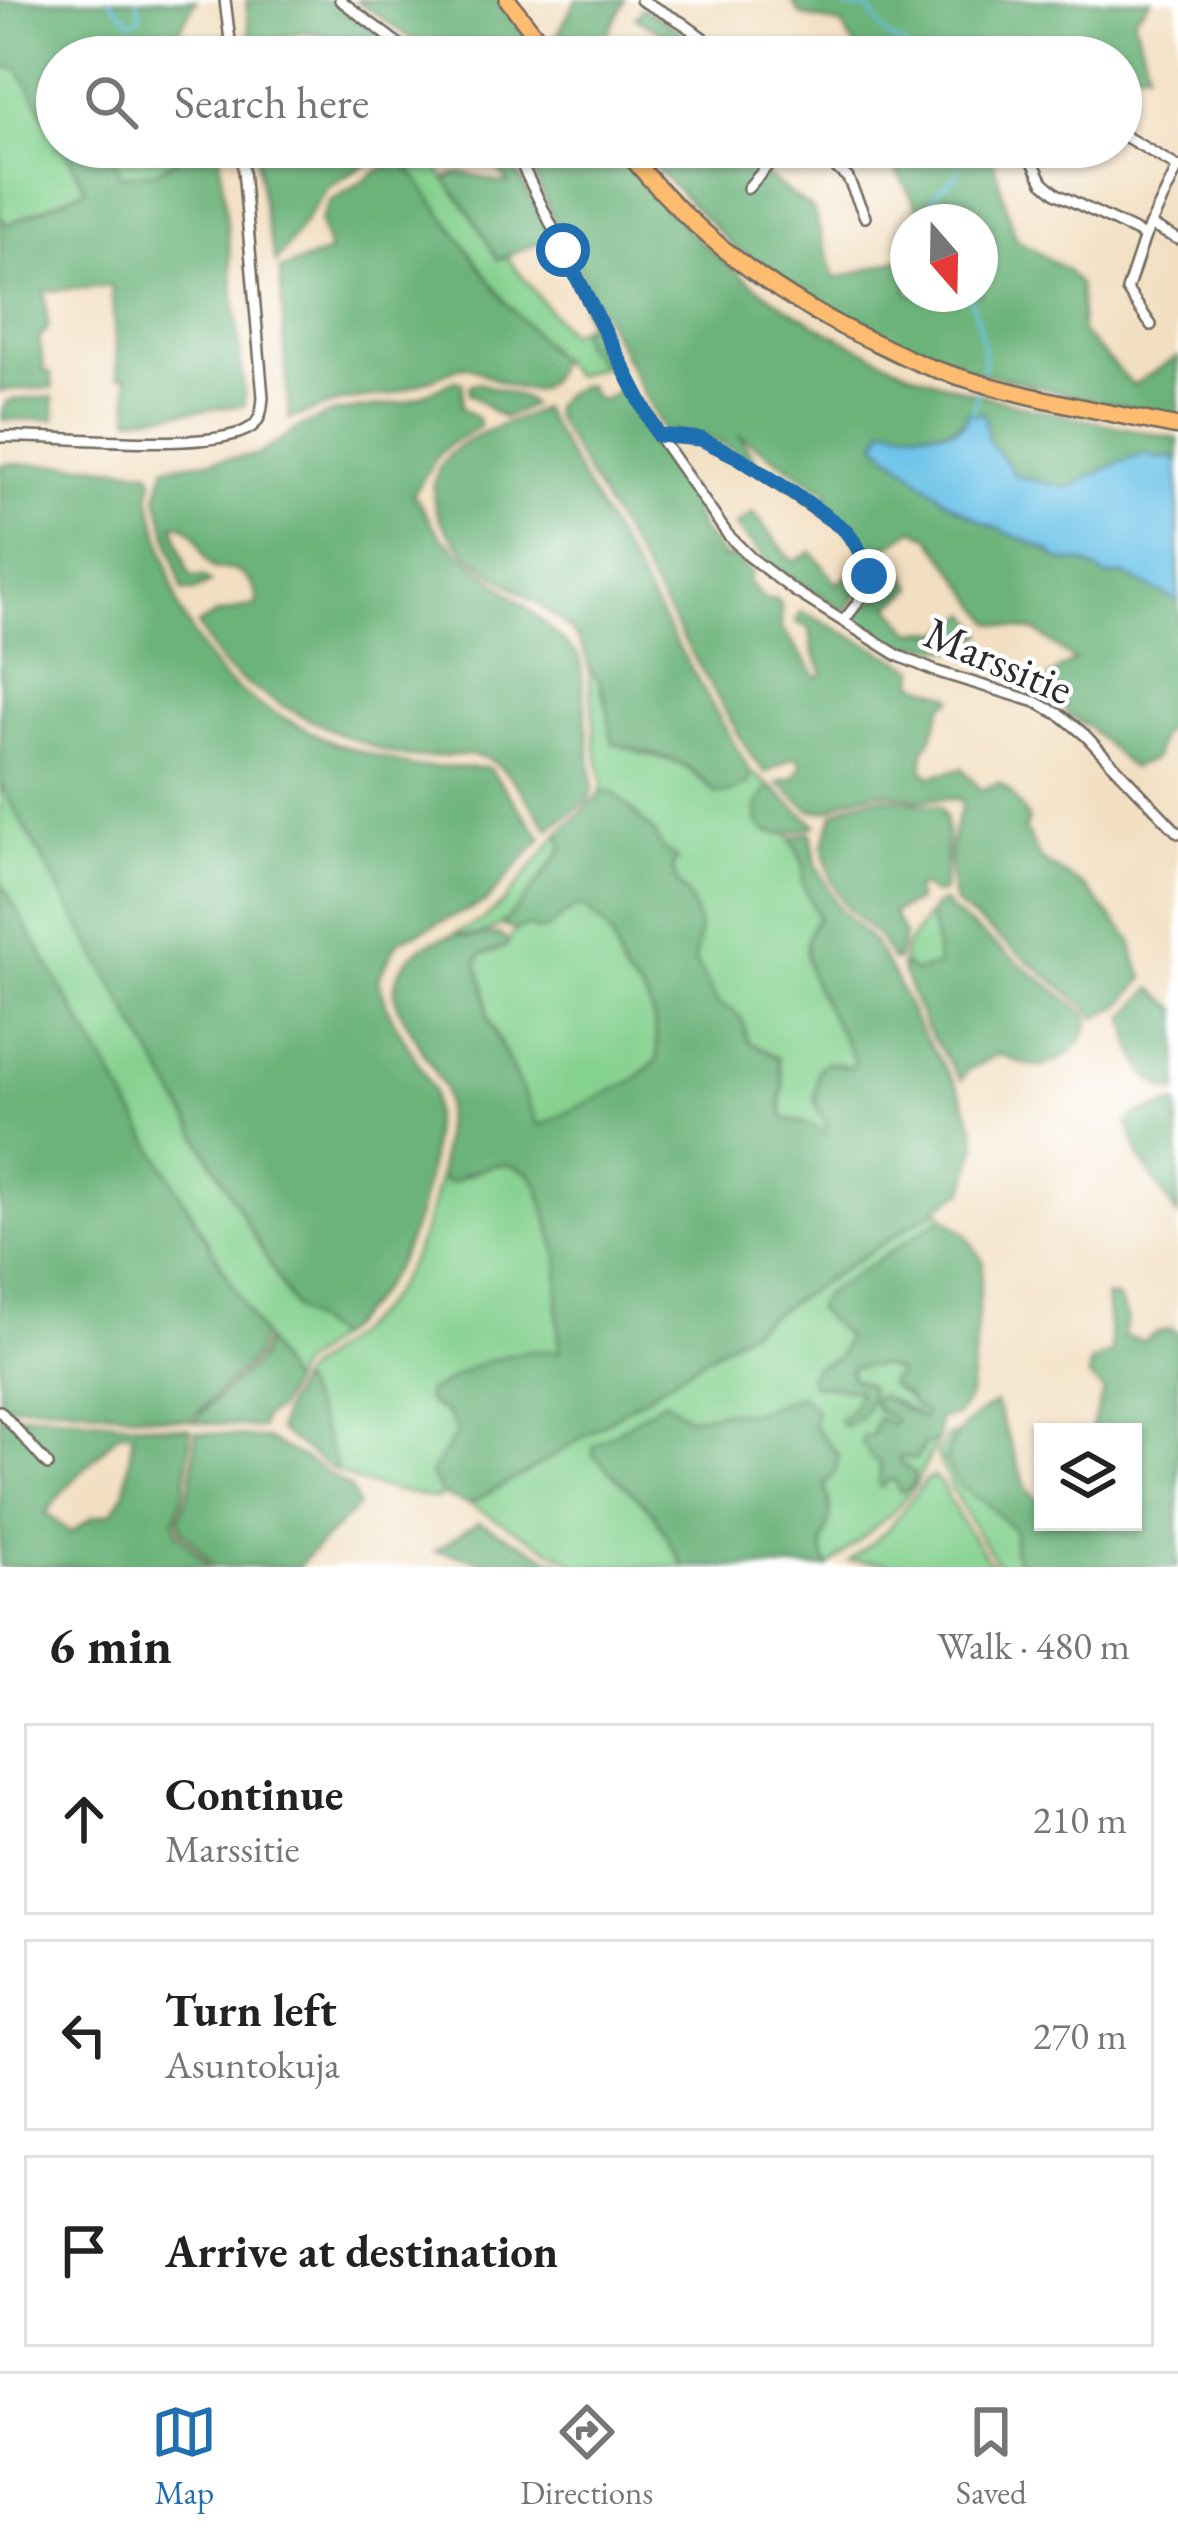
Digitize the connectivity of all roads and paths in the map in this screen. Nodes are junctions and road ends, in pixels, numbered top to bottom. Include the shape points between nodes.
1 (225, 0) edge
2 (340, 0) edge
3 (508, 0) edge
4 (641, 0) edge
5 (229, 36) edge
6 (388, 36) edge
7 (536, 36) edge
8 (700, 36) edge
9 (1142, 146) edge
10 (1178, 167) edge
11 (244, 168) edge
12 (523, 168) edge
13 (643, 168) edge
14 (766, 168) edge
15 (836, 168) edge
16 (1035, 168) edge
17 (748, 188) dead end
18 (865, 217) dead end
19 (1150, 225) junction
20 (1144, 236) junction
21 (1178, 239) edge
22 (1151, 325) dead end
23 (1178, 427) edge
24 (658, 435) junction
25 (0, 437) edge
26 (843, 621) junction
27 (1178, 833) edge
28 (0, 1411) edge
29 (48, 1465) dead end

1 - 5 street
2 - 6 street
3 - 7 highway
4 - 8 street
9 - 10 street
10 - 19 street
11 - 25 street via 263,397 254,425 228,436 138,442
12 - 24 street, Marssitie
13 - 23 highway via 702,232 770,286 847,330 985,384
14 - 17 street
15 - 18 street
16 - 20 street via 1057,194
19 - 20 street
19 - 21 street
20 - 22 street via 1126,290
24 - 26 street, Marssitie via 728,535
24 - 26 street via 701,439 738,457 845,530 869,576
26 - 27 street, Marssitie via 899,656 1062,716
28 - 29 street

